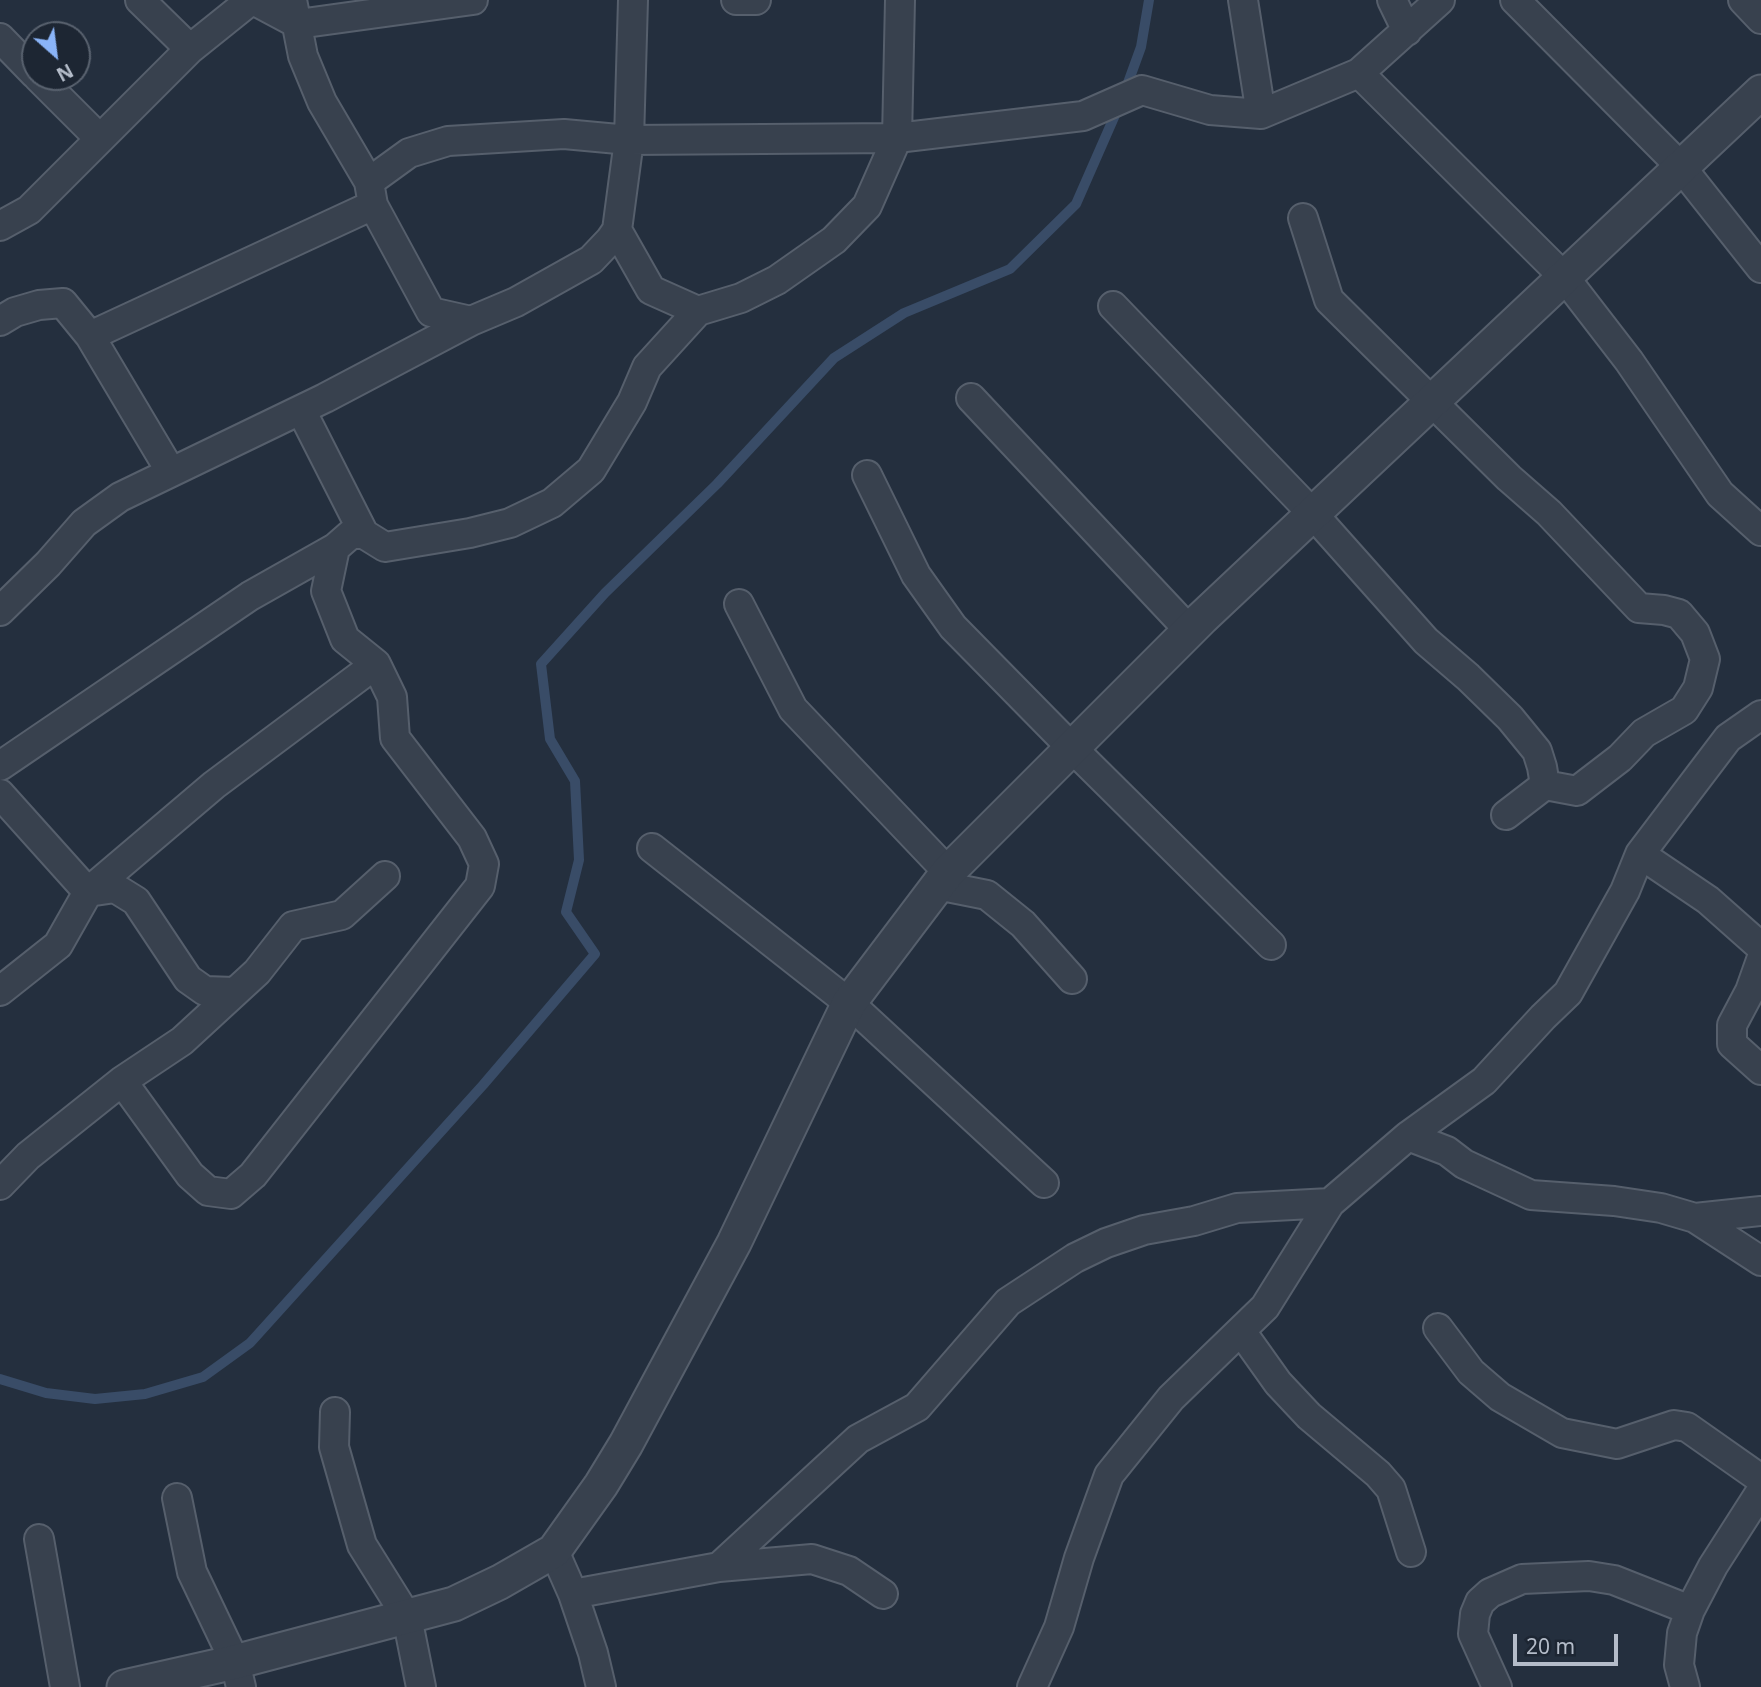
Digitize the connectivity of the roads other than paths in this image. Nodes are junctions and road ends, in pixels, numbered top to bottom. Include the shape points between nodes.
1 (140, 0) edge
2 (252, 0) edge
3 (473, 0) edge
4 (634, 0) edge
5 (736, 0) edge
6 (756, 0) edge
7 (900, 0) edge
8 (1243, 0) edge
9 (1392, 0) edge
10 (1440, 0) edge
11 (1515, 0) edge
12 (1743, 0) edge
13 (295, 12) edge
14 (1761, 19) edge
15 (1407, 31) junction
16 (0, 38) edge
17 (190, 49) junction
18 (21, 60) edge
19 (1359, 74) junction
20 (51, 91) edge
21 (1761, 92) edge
22 (1261, 114) junction
23 (99, 138) junction
24 (897, 138) junction
25 (629, 140) junction
26 (1681, 167) junction
27 (371, 194) junction
28 (1303, 218) dead end
29 (1, 222) edge
30 (617, 230) junction
31 (1761, 268) edge
32 (1565, 278) junction
33 (1113, 306) dead end
34 (698, 311) junction
35 (0, 321) edge
36 (471, 321) junction
37 (90, 337) junction
38 (971, 398) dead end
39 (1431, 401) junction
40 (300, 410) junction
41 (171, 472) junction
42 (867, 475) dead end
43 (1312, 513) junction
44 (1761, 531) edge
45 (364, 534) junction
46 (335, 548) junction
47 (739, 604) dead end
48 (0, 611) edge
49 (1189, 630) junction
50 (376, 664) junction
51 (1761, 715) edge
52 (1070, 747) junction
53 (0, 766) edge
54 (1545, 785) junction
55 (0, 794) edge
56 (1506, 815) dead end
57 (652, 848) dead end
58 (1640, 854) junction
59 (386, 876) dead end
60 (943, 878) junction
61 (88, 892) junction
62 (1271, 945) dead end
63 (1761, 947) edge
64 (1761, 960) edge
65 (1072, 979) dead end
66 (0, 991) edge
67 (234, 992) junction
68 (849, 1003) junction
69 (1761, 1070) edge
70 (122, 1081) junction
71 (1408, 1136) junction
72 (1044, 1183) dead end
73 (0, 1185) edge
74 (1330, 1203) junction
75 (1761, 1211) edge
76 (1695, 1218) junction
77 (1761, 1261) edge
78 (1438, 1328) dead end
79 (1241, 1331) junction
80 (335, 1412) dead end
81 (1761, 1479) edge
82 (1761, 1491) edge
83 (177, 1498) dead end
84 (39, 1539) dead end
85 (554, 1550) junction
86 (1412, 1552) dead end
87 (719, 1567) junction
88 (573, 1594) junction
89 (883, 1594) dead end
90 (1689, 1610) junction
91 (407, 1617) junction
92 (238, 1674) edge
93 (65, 1687) edge
94 (124, 1687) edge
95 (421, 1687) edge
96 (601, 1687) edge
97 (1032, 1687) edge
98 (1497, 1687) edge
99 (1685, 1687) edge

1 - 17 street
2 - 13 street
2 - 17 street
3 - 13 street
4 - 25 street
5 - 6 street
7 - 24 street
8 - 22 street
9 - 15 street
10 - 15 street
11 - 26 street
12 - 14 street
13 - 27 street via 303,56
15 - 19 street
16 - 18 street
17 - 23 street
19 - 22 street
19 - 32 street
20 - 23 street
21 - 26 street
22 - 24 street via 1210,110 1142,90 1083,116
23 - 29 street via 29,210
24 - 25 street
24 - 34 street via 867,206 834,240 777,280 741,298
25 - 27 street via 565,134 448,141 409,153
25 - 30 street
26 - 31 street
26 - 32 street
27 - 36 street via 431,312
27 - 37 street
28 - 39 street via 1329,300
30 - 34 street via 651,290
30 - 36 street via 591,260
32 - 39 street
32 - 44 street via 1629,361 1720,494
33 - 43 street
34 - 45 street via 647,367 632,402 591,470 552,503 510,523 470,533 385,547
35 - 37 street via 39,305 63,303
36 - 40 street
37 - 41 street
38 - 49 street
39 - 43 street
39 - 54 street via 1549,513 1639,608 1679,614 1695,633 1705,660 1698,688 1684,710 1644,733 1577,791
40 - 41 street
40 - 45 street
41 - 48 street via 120,497 84,523
42 - 52 street via 916,575 953,626
43 - 49 street
43 - 54 street via 1426,641 1510,718 1537,751
45 - 46 street via 351,534
46 - 50 street via 326,591 345,639
46 - 53 street via 250,596
47 - 60 street via 793,709
49 - 52 street
50 - 61 street via 214,785
50 - 70 street via 392,697 395,738 472,838 484,864 480,886 253,1175 231,1194 208,1191 190,1175
51 - 58 street via 1728,738
52 - 60 street
52 - 62 street
54 - 56 street
55 - 61 street
57 - 68 street
58 - 63 street via 1708,900
58 - 71 street via 1625,891 1568,993 1483,1081
59 - 67 street via 342,915 293,926 257,972
60 - 65 street via 987,895 1023,924
60 - 68 street
61 - 66 street via 58,945
61 - 67 street via 115,888 136,901 188,978 205,991
64 - 69 street via 1731,1026 1732,1044
67 - 70 street via 182,1041
68 - 72 street
68 - 85 street via 734,1243 639,1420 601,1485
70 - 73 street via 28,1156
71 - 74 street
71 - 76 street via 1531,1195 1661,1208
74 - 79 street via 1265,1307
74 - 87 street via 1237,1208 1144,1230 1075,1258 1008,1302 917,1407 858,1439
75 - 76 street
76 - 77 street
78 - 81 street via 1471,1372 1500,1397 1562,1433 1617,1444 1674,1425 1688,1427
79 - 86 street via 1278,1384 1391,1489
79 - 97 street via 1171,1398 1109,1475 1059,1628
80 - 91 street via 334,1447 362,1545
82 - 90 street
83 - 92 street via 191,1572
84 - 93 street
85 - 88 street
85 - 91 street via 454,1604
87 - 88 street
87 - 89 street via 812,1559 849,1571
88 - 96 street
90 - 98 street via 1614,1580 1589,1576 1522,1579 1490,1592 1475,1614 1473,1633
90 - 99 street via 1679,1665
91 - 92 street
91 - 95 street
92 - 94 street

